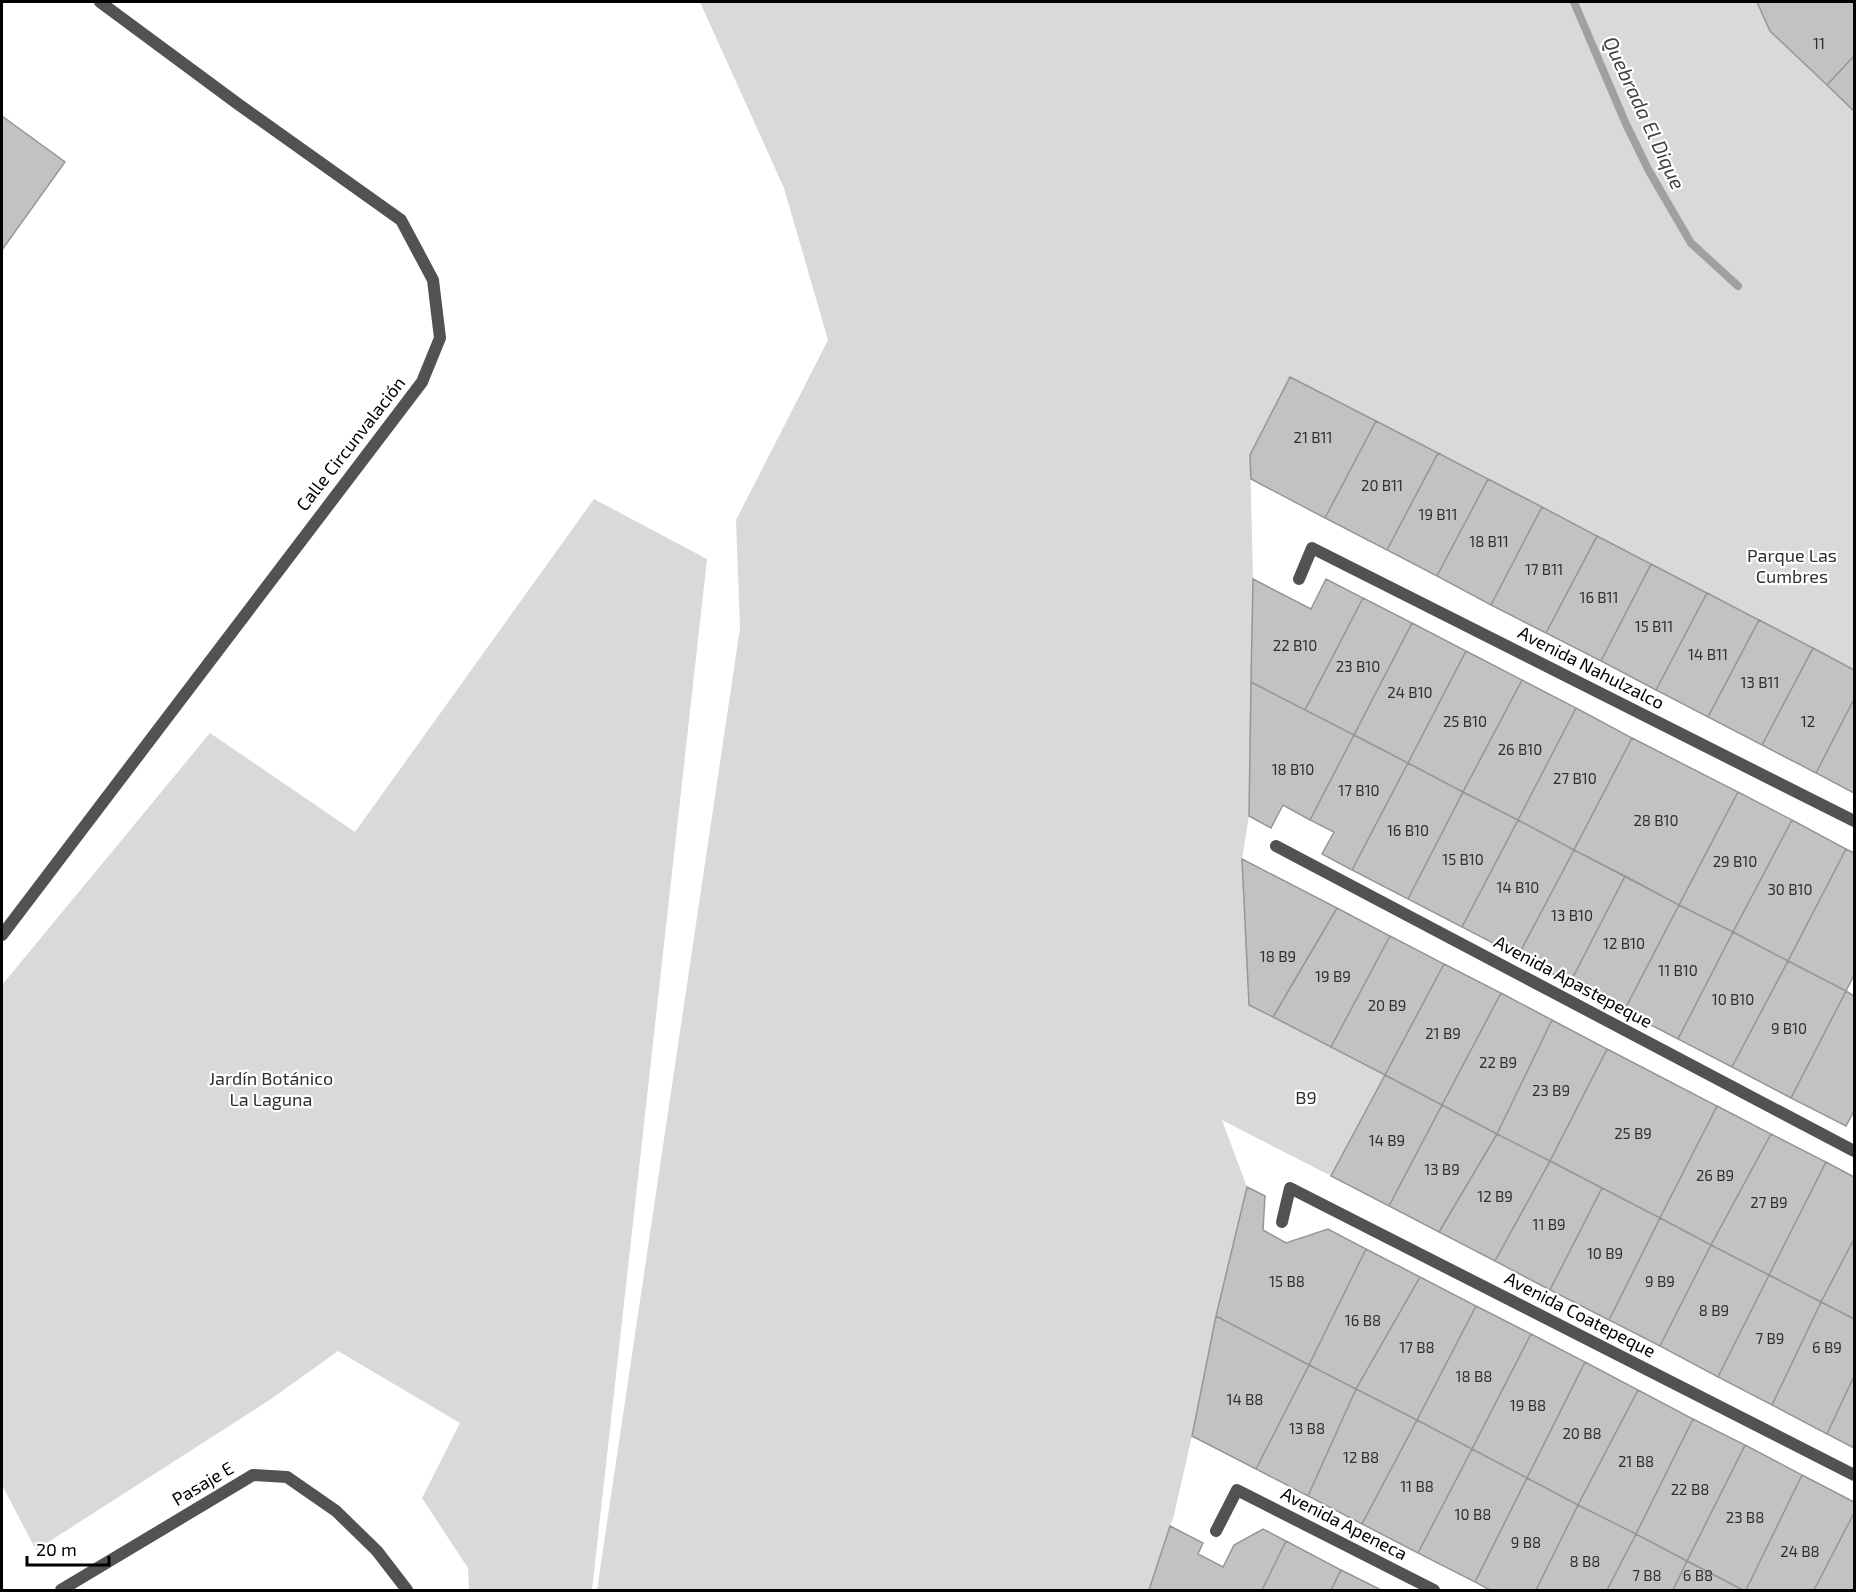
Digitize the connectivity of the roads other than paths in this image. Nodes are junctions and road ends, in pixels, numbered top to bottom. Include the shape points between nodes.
1 (100, 2) edge
2 (1299, 579) dead end
3 (1854, 821) edge
4 (1276, 846) dead end
5 (2, 935) edge
6 (1854, 1151) edge
7 (1282, 1222) dead end
8 (1854, 1475) edge
9 (1216, 1531) dead end
10 (61, 1590) edge
11 (407, 1590) edge
12 (1434, 1590) edge

1 - 5 street, Calle Circunvalación via 401,220 433,280 440,338 422,382
2 - 3 street, Avenida Nahulzalco via 1312,548
4 - 6 street, Avenida Apastepeque
7 - 8 street, Avenida Coatepeque via 1290,1188
9 - 12 street, Avenida Apeneca via 1237,1490
10 - 11 street, Pasaje E via 253,1475 287,1477 336,1511 377,1551

